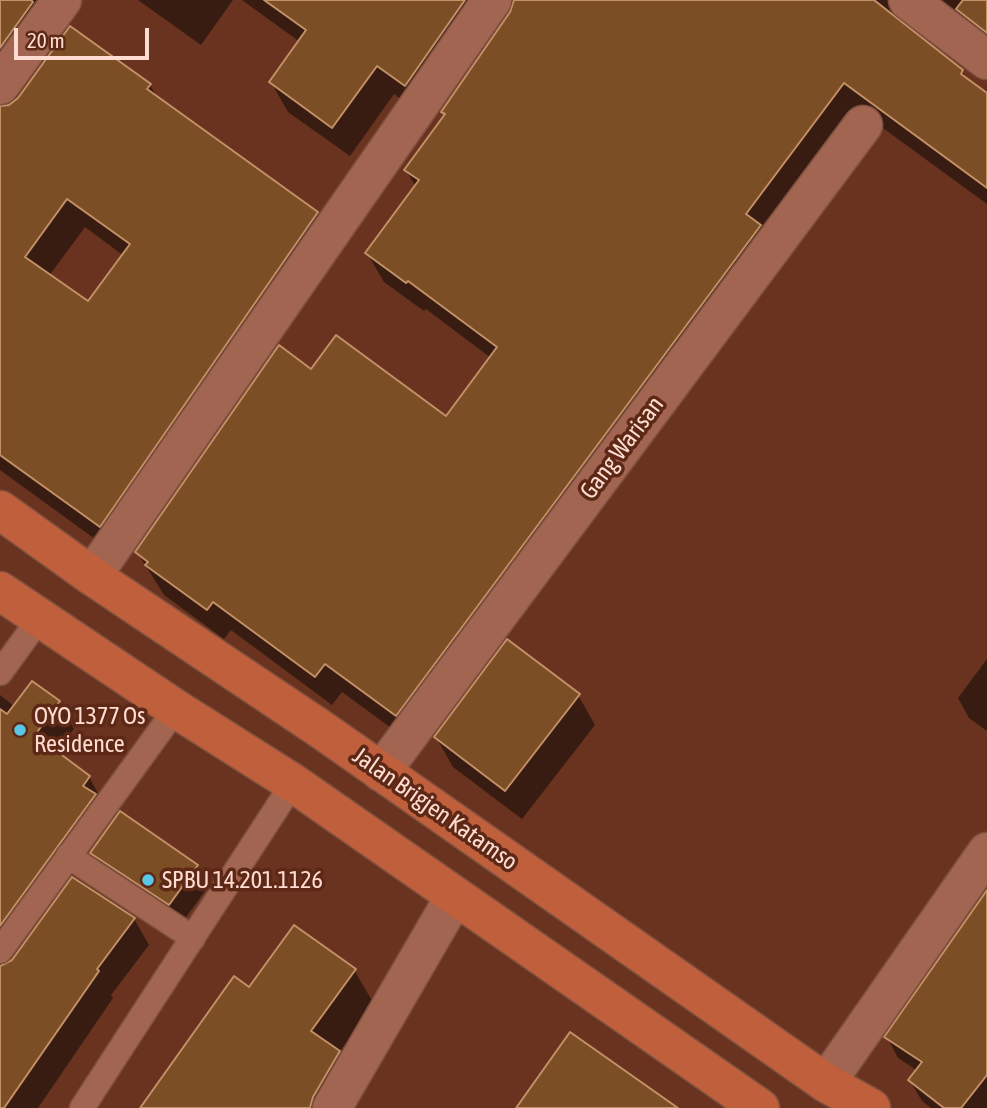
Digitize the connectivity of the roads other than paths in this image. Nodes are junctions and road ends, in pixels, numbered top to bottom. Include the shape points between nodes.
1 (62, 0) edge
2 (492, 0) edge
3 (908, 0) edge
4 (987, 60) edge
5 (0, 85) edge
6 (863, 125) dead end
7 (0, 510) edge
8 (92, 576) junction
9 (0, 591) edge
10 (40, 618) junction
11 (0, 673) edge
12 (176, 709) junction
13 (323, 730) junction
14 (381, 772) junction
15 (293, 783) junction
16 (987, 852) edge
17 (68, 856) junction
18 (455, 896) junction
19 (193, 937) junction
20 (0, 951) edge
21 (826, 1083) junction
22 (82, 1108) edge
23 (332, 1108) edge
24 (760, 1108) edge
25 (871, 1108) edge

1 - 5 street
2 - 8 street
3 - 4 street
6 - 14 street, Gang Warisan
7 - 8 main road, Jalan Brigjen Katamso
8 - 13 main road, Jalan Brigjen Katamso
9 - 10 main road
10 - 11 lane
10 - 12 main road
12 - 15 main road
12 - 17 lane
13 - 14 main road, Jalan Brigjen Katamso
13 - 15 main road
14 - 21 main road, Jalan Brigjen Katamso
15 - 18 main road
15 - 19 lane
16 - 21 street
17 - 19 lane
17 - 20 lane
18 - 23 street
18 - 24 main road
19 - 22 lane
21 - 25 main road, Jalan Brigjen Katamso

